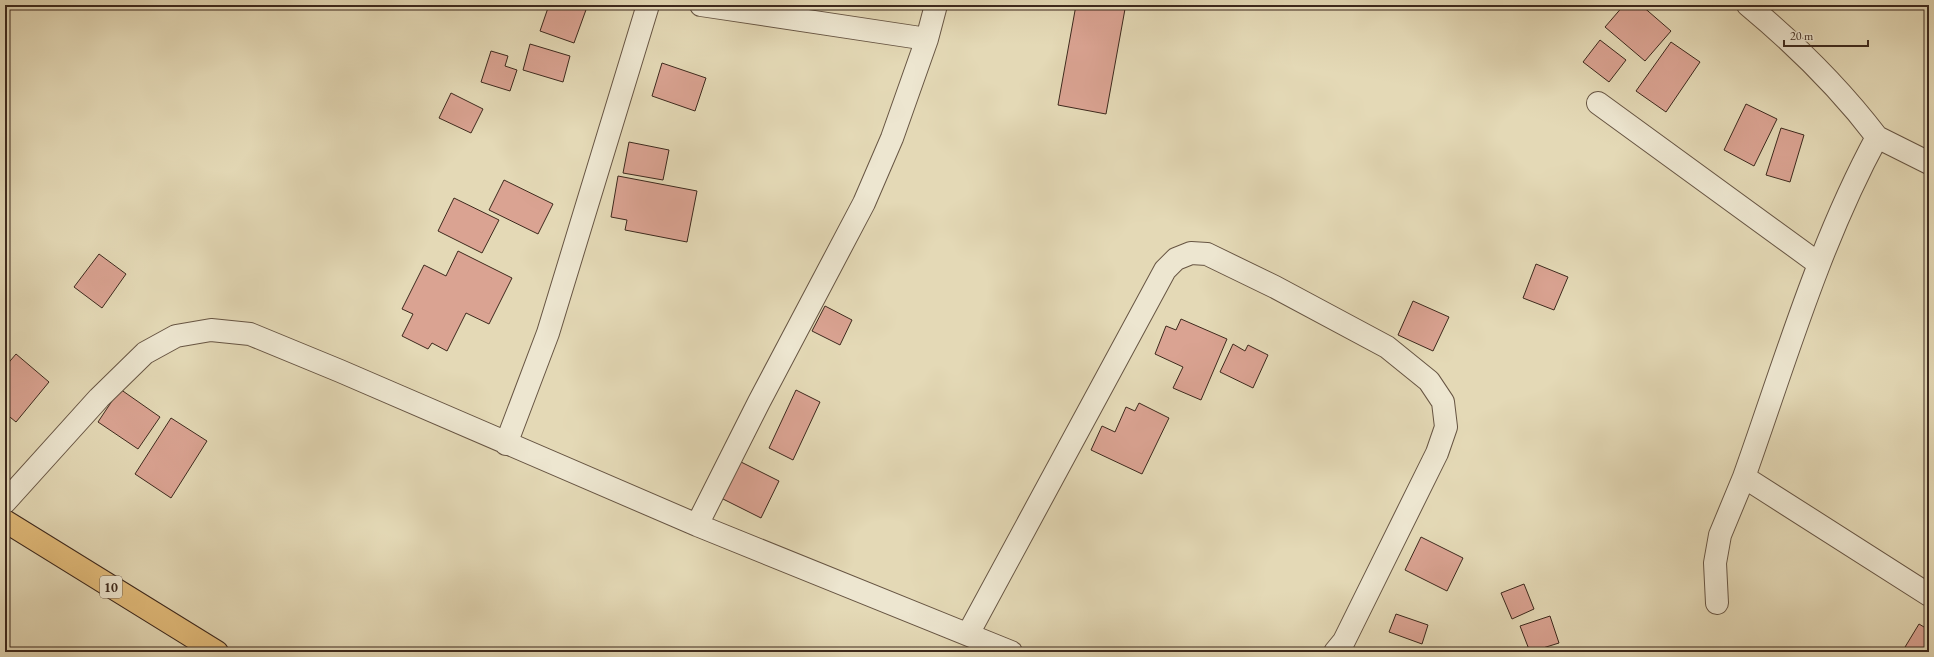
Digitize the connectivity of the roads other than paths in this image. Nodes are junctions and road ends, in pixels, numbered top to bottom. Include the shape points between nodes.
1 (648, 5) edge
2 (701, 5) edge
3 (936, 5) edge
4 (1748, 5) edge
5 (927, 39) junction
6 (1598, 103) dead end
7 (1877, 136) junction
8 (1929, 163) edge
9 (1819, 264) junction
10 (506, 444) junction
11 (1744, 477) junction
12 (5, 502) edge
13 (5, 521) edge
14 (697, 525) junction
15 (1929, 595) edge
16 (1717, 603) dead end
17 (968, 634) junction
18 (217, 652) edge
19 (1011, 652) edge
20 (1335, 652) edge

1 - 10 street via 548,334
2 - 5 street
3 - 5 street
4 - 7 street via 1795,45
5 - 14 street via 892,138 864,203
6 - 9 street
7 - 8 street
7 - 9 street via 1841,209
9 - 11 street
10 - 12 street via 250,334 211,330 176,336 145,353 99,398
10 - 14 street
11 - 15 street
11 - 16 street via 1720,535 1715,563
13 - 18 highway, 10
14 - 17 street
17 - 19 street
17 - 20 street via 1165,270 1176,259 1191,252 1207,254 1276,287 1387,347 1429,381 1443,402 1446,427 1437,453 1344,641

